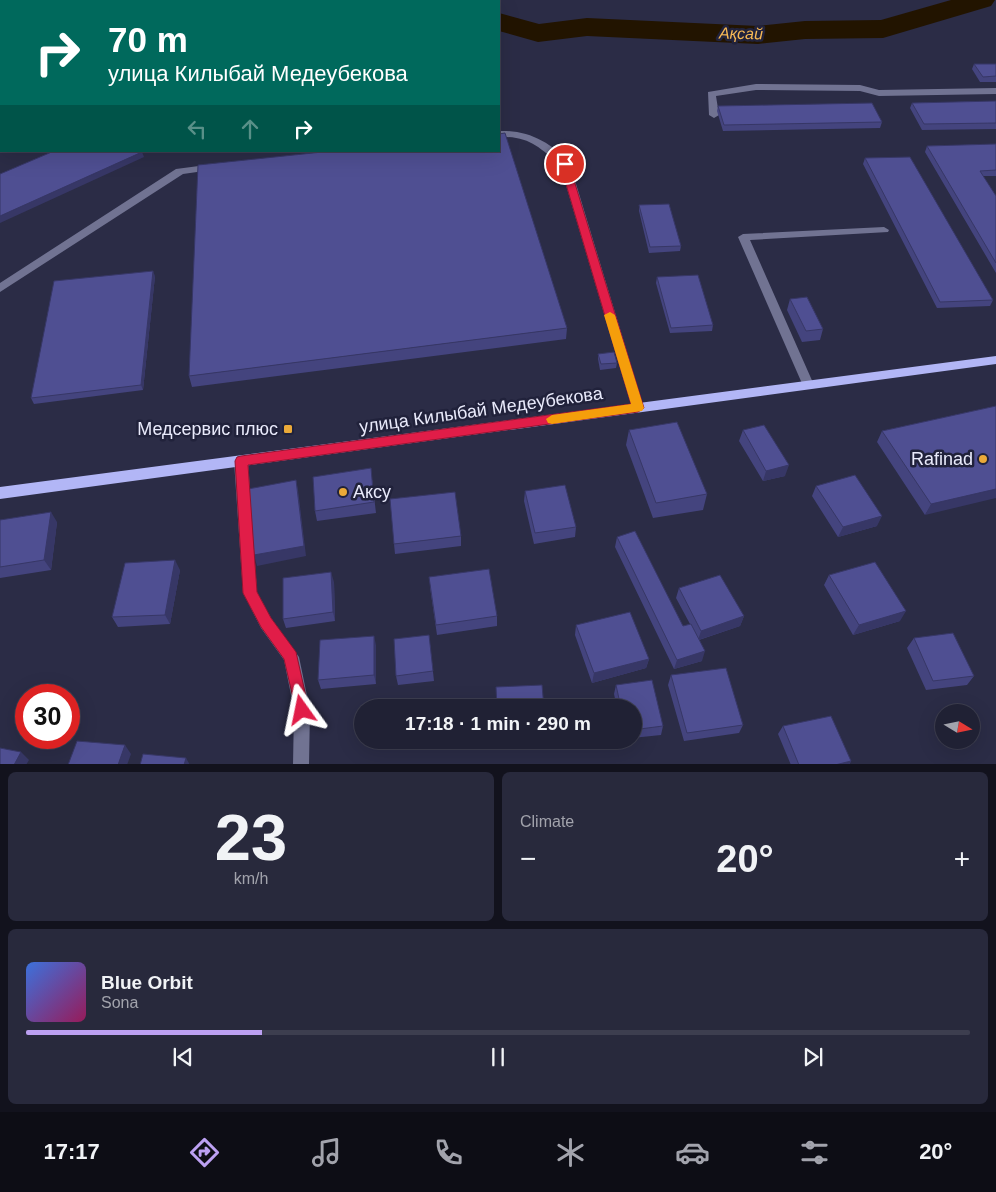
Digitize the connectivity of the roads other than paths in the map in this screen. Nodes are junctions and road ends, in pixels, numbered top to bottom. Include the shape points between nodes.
1 (996, 91) edge
2 (714, 115) dead end
3 (500, 134) edge
4 (227, 165) edge
5 (884, 230) dead end
6 (0, 288) edge
7 (996, 360) edge
8 (808, 386) junction
9 (638, 408) junction
10 (241, 461) junction
11 (0, 493) edge
12 (301, 764) edge

1 - 2 street via 879,93 860,88 756,87 711,94
3 - 9 street via 534,138 565,164
4 - 6 street via 180,171
5 - 8 street via 743,237
7 - 8 main road, улица Килыбай Медеубекова
8 - 9 main road, улица Килыбай Медеубекова
9 - 10 main road, улица Килыбай Медеубекова
10 - 11 main road, улица Килыбай Медеубекова
10 - 12 street via 250,593 266,623 291,657 302,710

